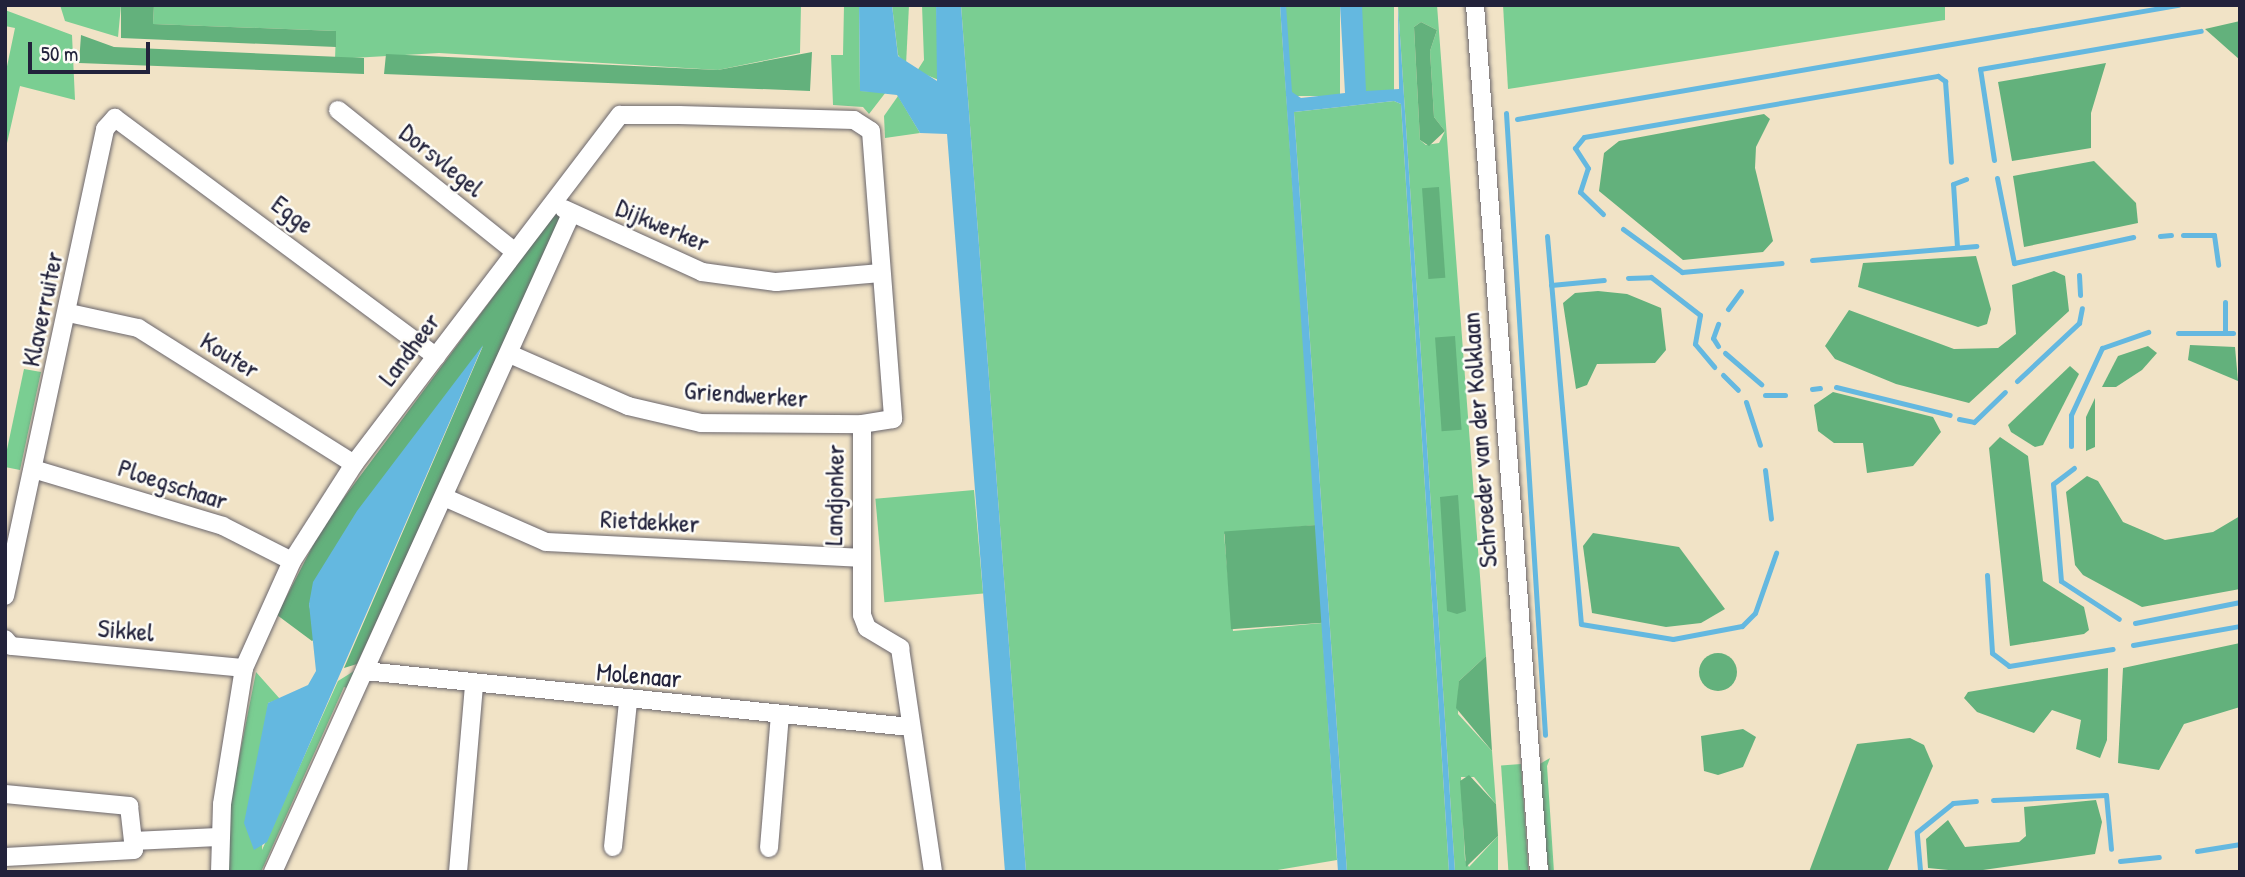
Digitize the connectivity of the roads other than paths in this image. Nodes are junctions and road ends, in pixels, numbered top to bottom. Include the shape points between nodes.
1 (1475, 5) edge
2 (338, 110) dead end
3 (115, 118) joint
4 (867, 125) joint
5 (555, 202) junction
6 (571, 214) junction
7 (514, 251) junction
8 (881, 273) junction
9 (69, 313) junction
10 (512, 355) junction
11 (436, 356) junction
12 (862, 424) junction
13 (354, 464) junction
14 (33, 469) junction
15 (446, 498) junction
16 (860, 558) junction
17 (292, 561) junction
18 (5, 596) edge
19 (5, 639) edge
20 (244, 668) junction
21 (365, 671) junction
22 (474, 686) junction
23 (628, 701) junction
24 (780, 714) junction
25 (910, 727) junction
26 (5, 794) edge
27 (218, 837) junction
28 (133, 841) junction
29 (613, 846) dead end
30 (769, 848) dead end
31 (5, 857) edge
32 (220, 872) edge
33 (274, 872) edge
34 (458, 872) edge
35 (933, 872) edge
36 (1539, 872) edge

1 - 36 street, Schroeder van der Kolklaan
2 - 7 street, Dorsvlegel
3 - 9 street, Klaverruiter via 105,129
3 - 11 street, Egge
4 - 5 street, Landheer via 620,115
4 - 8 street, Landjonker
5 - 6 street, Dijkwerker
5 - 7 street, Landheer
6 - 8 street, Dijkwerker via 702,272 776,282
6 - 10 street
7 - 11 street, Landheer
8 - 12 street, Landjonker via 893,419
9 - 13 street, Kouter via 138,328
9 - 14 street, Klaverruiter
10 - 12 street, Griendwerker via 628,406 701,423
10 - 15 street
11 - 13 street, Landheer
12 - 16 street, Landjonker
13 - 17 street, Landheer
14 - 17 street, Ploegschaar via 223,526
14 - 18 street, Klaverruiter
15 - 16 street, Rietdekker via 546,542
15 - 21 street
16 - 25 street, Landjonker via 862,615 867,628 901,648
17 - 20 street, Landheer
19 - 20 street, Sikkel via 11,646
20 - 27 street, Landheer
21 - 22 street, Molenaar
21 - 33 street
22 - 23 street, Molenaar
22 - 34 street
23 - 24 street, Molenaar
23 - 29 street
24 - 25 street, Molenaar
24 - 30 street
25 - 35 street, Landjonker
26 - 28 street via 129,806
27 - 28 street
27 - 32 street, Landheer
28 - 31 street via 134,849

